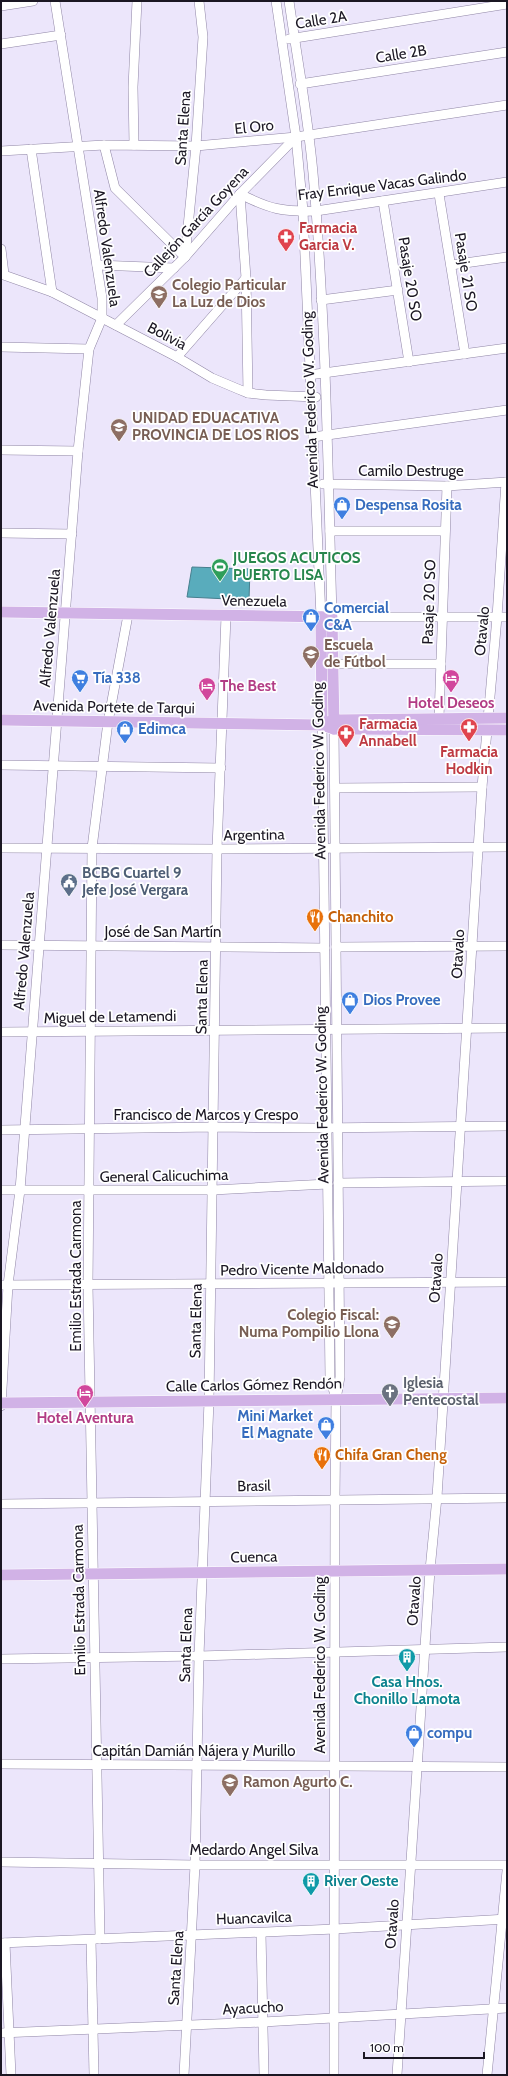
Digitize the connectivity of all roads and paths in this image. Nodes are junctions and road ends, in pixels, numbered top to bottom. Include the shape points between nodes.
1 (33, 1) edge
2 (55, 1) edge
3 (137, 1) edge
4 (199, 1) edge
5 (276, 1) edge
6 (289, 1) edge
7 (507, 4) edge
8 (1, 6) edge
9 (61, 35) junction
10 (294, 38) junction
11 (282, 40) junction
12 (1, 44) edge
13 (507, 52) edge
14 (300, 84) junction
15 (507, 105) edge
16 (309, 135) junction
17 (296, 136) junction
18 (104, 145) junction
19 (134, 145) junction
20 (78, 146) junction
21 (196, 146) junction
22 (31, 150) junction
23 (1, 151) edge
24 (507, 182) edge
25 (240, 194) junction
26 (439, 194) junction
27 (383, 201) junction
28 (316, 211) junction
29 (303, 212) junction
30 (1, 249) edge
31 (185, 257) junction
32 (507, 257) edge
33 (97, 265) junction
34 (451, 265) junction
35 (174, 268) junction
36 (2, 274) edge
37 (246, 278) junction
38 (398, 290) junction
39 (52, 292) junction
40 (321, 300) junction
41 (102, 318) junction
42 (116, 325) junction
43 (1, 347) edge
44 (507, 348) edge
45 (89, 349) junction
46 (465, 354) junction
47 (177, 357) junction
48 (409, 362) junction
49 (324, 374) junction
50 (309, 375) junction
51 (248, 393) junction
52 (325, 396) junction
53 (311, 397) junction
54 (507, 410) edge
55 (327, 435) junction
56 (313, 437) junction
57 (1, 450) edge
58 (78, 451) junction
59 (507, 482) edge
60 (315, 484) junction
61 (329, 484) junction
62 (447, 486) junction
63 (330, 531) junction
64 (445, 531) junction
65 (1, 533) edge
66 (72, 534) junction
67 (1, 612) edge
68 (66, 614) junction
69 (128, 615) junction
70 (226, 616) junction
71 (507, 616) edge
72 (326, 617) junction
73 (442, 617) junction
74 (497, 617) junction
75 (333, 664) junction
76 (441, 664) junction
77 (439, 718) junction
78 (489, 718) junction
79 (507, 718) edge
80 (1, 720) edge
81 (57, 721) junction
82 (108, 722) junction
83 (222, 724) junction
84 (322, 725) junction
85 (334, 725) junction
86 (487, 730) junction
87 (507, 730) edge
88 (1, 765) edge
89 (52, 766) junction
90 (101, 766) junction
91 (220, 768) junction
92 (482, 787) junction
93 (335, 788) junction
94 (507, 846) edge
95 (46, 847) junction
96 (479, 847) junction
97 (1, 848) edge
98 (92, 848) junction
99 (325, 848) junction
100 (336, 848) junction
101 (218, 850) junction
102 (1, 945) edge
103 (39, 945) junction
104 (92, 946) junction
105 (472, 946) junction
106 (507, 946) edge
107 (217, 947) junction
108 (336, 947) junction
109 (325, 948) junction
110 (468, 1028) junction
111 (507, 1028) edge
112 (326, 1029) junction
113 (336, 1029) junction
114 (216, 1030) junction
115 (91, 1031) junction
116 (1, 1032) edge
117 (31, 1032) junction
118 (460, 1126) junction
119 (507, 1126) edge
120 (214, 1127) junction
121 (326, 1128) junction
122 (337, 1128) junction
123 (88, 1129) junction
124 (1, 1130) edge
125 (24, 1130) junction
126 (507, 1180) edge
127 (457, 1181) junction
128 (338, 1183) junction
129 (328, 1184) junction
130 (1, 1190) edge
131 (20, 1190) junction
132 (90, 1190) junction
133 (213, 1190) junction
134 (450, 1282) junction
135 (507, 1282) edge
136 (329, 1283) junction
137 (339, 1283) junction
138 (211, 1284) junction
139 (4, 1285) edge
140 (88, 1285) junction
141 (442, 1398) junction
142 (507, 1398) edge
143 (336, 1399) junction
144 (209, 1401) junction
145 (91, 1402) junction
146 (1, 1404) edge
147 (437, 1497) junction
148 (507, 1498) edge
149 (335, 1500) junction
150 (205, 1501) junction
151 (91, 1502) junction
152 (1, 1504) edge
153 (507, 1569) edge
154 (430, 1570) junction
155 (335, 1571) junction
156 (204, 1573) junction
157 (93, 1574) junction
158 (1, 1575) edge
159 (507, 1647) edge
160 (424, 1650) junction
161 (336, 1651) junction
162 (199, 1656) junction
163 (94, 1658) junction
164 (1, 1659) edge
165 (1, 1764) edge
166 (197, 1764) junction
167 (96, 1765) junction
168 (334, 1766) junction
169 (417, 1767) junction
170 (507, 1767) edge
171 (1, 1862) edge
172 (99, 1864) junction
173 (334, 1864) junction
174 (411, 1864) junction
175 (195, 1865) junction
176 (507, 1865) edge
177 (507, 1871) edge
178 (505, 1919) edge
179 (406, 1926) junction
180 (335, 1929) junction
181 (261, 1933) junction
182 (192, 1934) junction
183 (96, 1940) junction
184 (3, 1943) edge
185 (507, 2008) edge
186 (494, 2009) junction
187 (400, 2013) junction
188 (335, 2017) junction
189 (263, 2022) junction
190 (186, 2024) junction
191 (93, 2030) junction
192 (5, 2033) edge
193 (11, 2075) edge
194 (94, 2075) edge
195 (184, 2075) edge
196 (264, 2075) edge
197 (334, 2075) edge
198 (397, 2075) edge
199 (487, 2075) edge

1 - 8 street
2 - 9 street, Alfredo Valenzuela
3 - 19 street via 133,87
4 - 21 street, Santa Elena via 203,37
5 - 11 street
6 - 10 street, Avenida Federico W. Goding
7 - 10 street, Calle 2A
9 - 12 street
9 - 20 street, Alfredo Valenzuela
10 - 11 street, Calle 2A
10 - 14 street, Avenida Federico W. Goding
11 - 17 street, Avenida Federico W. Goding
13 - 14 street, Calle 2B
14 - 16 street, Avenida Federico W. Goding
15 - 16 street, El Oro
16 - 17 street, El Oro
16 - 28 street, Avenida Federico W. Goding
17 - 21 street, El Oro
17 - 25 street, Callejón García Goyena
17 - 29 street, Avenida Federico W. Goding
18 - 19 street, El Oro
18 - 20 street, El Oro
18 - 31 street via 115,188
19 - 21 street, El Oro
20 - 22 street, El Oro
20 - 33 street, Alfredo Valenzuela
21 - 31 street, Santa Elena
22 - 23 street, El Oro
22 - 39 street
24 - 26 street, Fray Enrique Vacas Galindo
25 - 29 street, Fray Enrique Vacas Galindo via 261,205 284,211
25 - 31 street, Callejón García Goyena
25 - 37 street
26 - 27 street, Fray Enrique Vacas Galindo
26 - 34 street, Pasaje 21 SO
27 - 28 street, Fray Enrique Vacas Galindo
27 - 38 street, Pasaje 20 SO
28 - 29 street, Fray Enrique Vacas Galindo
28 - 40 street, Avenida Federico W. Goding
29 - 50 street, Avenida Federico W. Goding
30 - 36 street
31 - 35 street, Callejón García Goyena
32 - 34 street
33 - 35 street
33 - 41 street, Alfredo Valenzuela
34 - 46 street, Pasaje 21 SO
35 - 42 street, Callejón García Goyena
36 - 39 street, Bolivia
37 - 47 street
37 - 51 street
38 - 40 street
38 - 48 street, Pasaje 20 SO
39 - 41 street, Bolivia
40 - 49 street, Avenida Federico W. Goding
41 - 42 street, Bolivia
41 - 45 street, Alfredo Valenzuela
42 - 47 street, Bolivia
43 - 45 street
44 - 46 street
45 - 58 street, Alfredo Valenzuela
46 - 48 street
47 - 51 street, Bolivia via 212,378
48 - 49 street
49 - 50 street
49 - 52 street, Avenida Federico W. Goding
50 - 53 street, Avenida Federico W. Goding
51 - 53 street, Bolivia
52 - 53 street, Bolivia
52 - 55 street, Avenida Federico W. Goding
53 - 56 street, Avenida Federico W. Goding
54 - 55 street
55 - 56 street
55 - 61 street, Avenida Federico W. Goding
56 - 60 street, Avenida Federico W. Goding
57 - 58 street
58 - 66 street, Alfredo Valenzuela
59 - 62 street, Camilo Destruge
59 - 74 street, Otavalo
60 - 61 street, Camilo Destruge
60 - 72 street, Avenida Federico W. Goding
61 - 62 street, Camilo Destruge
61 - 63 street, Avenida Federico W. Goding
62 - 64 street, Pasaje 20 SO
63 - 64 street
63 - 72 street, Avenida Federico W. Goding
64 - 73 street, Pasaje 20 SO
65 - 66 street
66 - 68 street, Alfredo Valenzuela
67 - 68 main road, Venezuela
68 - 69 main road, Venezuela
68 - 81 street, Alfredo Valenzuela
69 - 70 main road, Venezuela
69 - 82 street, Emilio Estrada Carmona
70 - 72 main road, Venezuela
70 - 83 street, Santa Elena
71 - 74 street, Venezuela
72 - 73 street, Venezuela
72 - 75 main road, Avenida Federico W. Goding
72 - 84 main road, Avenida Federico W. Goding
73 - 74 street, Venezuela
73 - 76 street, Pasaje 20 SO
74 - 78 street, Otavalo
75 - 76 street
75 - 85 main road, Avenida Federico W. Goding
76 - 77 street, Pasaje 20 SO
77 - 78 main road, Avenida Portete de Tarqui
77 - 85 main road, Avenida Portete de Tarqui
78 - 79 main road, Avenida Portete de Tarqui
78 - 86 street, Otavalo
80 - 81 main road, Avenida Portete de Tarqui
81 - 82 main road, Avenida Portete de Tarqui
81 - 89 street, Alfredo Valenzuela
82 - 83 main road, Avenida Portete de Tarqui
82 - 90 street, Emilio Estrada Carmona
83 - 84 main road, Avenida Portete de Tarqui
83 - 91 street, Santa Elena
84 - 85 main road, Avenida Portete de Tarqui
84 - 99 street, Avenida Federico W. Goding
85 - 86 main road, Avenida Portete de Tarqui
85 - 93 street, Avenida Federico W. Goding
86 - 87 main road, Avenida Portete de Tarqui
86 - 92 street, Otavalo
88 - 89 street
89 - 90 street
89 - 95 street, Alfredo Valenzuela
90 - 91 street
90 - 98 street, Emilio Estrada Carmona
91 - 101 street, Santa Elena
92 - 93 street
92 - 96 street, Otavalo
93 - 100 street, Avenida Federico W. Goding
94 - 96 street, Argentina
95 - 97 street, Argentina
95 - 98 street, Argentina
95 - 103 street, Alfredo Valenzuela
96 - 100 street, Argentina
96 - 105 street, Otavalo
98 - 101 street, Argentina
98 - 104 street, Emilio Estrada Carmona
99 - 100 street, Argentina
99 - 101 street, Argentina
99 - 109 street, Avenida Federico W. Goding
100 - 108 street, Avenida Federico W. Goding
101 - 107 street, Santa Elena
102 - 103 street, José de San Martín
103 - 104 street, José de San Martín
103 - 117 street, Alfredo Valenzuela
104 - 107 street, José de San Martín
104 - 115 street, Emilio Estrada Carmona
105 - 106 street
105 - 108 street
105 - 110 street, Otavalo
107 - 109 street, José de San Martín
107 - 114 street, Santa Elena
108 - 113 street, Avenida Federico W. Goding
109 - 112 street, Avenida Federico W. Goding
110 - 111 street, Miguel de Letamendi
110 - 113 street, Miguel de Letamendi
110 - 118 street, Otavalo
112 - 113 street, Miguel de Letamendi
112 - 114 street, Miguel de Letamendi
112 - 121 street, Avenida Federico W. Goding
113 - 122 street, Avenida Federico W. Goding
114 - 115 street, Miguel de Letamendi
114 - 120 street, Santa Elena
115 - 117 street, Miguel de Letamendi
115 - 123 street, Emilio Estrada Carmona
116 - 117 street, Miguel de Letamendi
117 - 125 street, Alfredo Valenzuela
118 - 119 street, Francisco de Marcos y Crespo
118 - 122 street, Francisco de Marcos y Crespo
118 - 127 street, Otavalo
120 - 121 street, Francisco de Marcos y Crespo
120 - 123 street, Francisco de Marcos y Crespo
120 - 133 street, Santa Elena
121 - 122 street, Francisco de Marcos y Crespo
121 - 129 street, Avenida Federico W. Goding
122 - 128 street, Avenida Federico W. Goding
123 - 125 street, Francisco de Marcos y Crespo
123 - 132 street, Emilio Estrada Carmona
124 - 125 street, Francisco de Marcos y Crespo
125 - 131 street, Alfredo Valenzuela
126 - 127 street
127 - 128 street
127 - 134 street, Otavalo
128 - 137 street, Avenida Federico W. Goding
129 - 133 street, General Calicuchima
129 - 136 street, Avenida Federico W. Goding
130 - 131 street, General Calicuchima
131 - 132 street, General Calicuchima
131 - 139 street, Alfredo Valenzuela
132 - 133 street, General Calicuchima
132 - 140 street, Emilio Estrada Carmona
133 - 138 street, Santa Elena
134 - 135 street, Pedro Vicente Maldonado
134 - 137 street, Pedro Vicente Maldonado
134 - 141 street, Otavalo
136 - 137 street, Pedro Vicente Maldonado
136 - 138 street, Pedro Vicente Maldonado
136 - 143 street, Avenida Federico W. Goding via 330,1378
137 - 143 street, Avenida Federico W. Goding via 340,1377
138 - 140 street, Pedro Vicente Maldonado
138 - 144 street, Santa Elena
139 - 140 street, Pedro Vicente Maldonado
139 - 146 street, Alfredo Valenzuela
140 - 145 street, Emilio Estrada Carmona
141 - 142 main road, Calle Carlos Gómez Rendón
141 - 143 main road, Calle Carlos Gómez Rendón
141 - 147 street, Otavalo
143 - 144 main road, Calle Carlos Gómez Rendón
143 - 149 street, Avenida Federico W. Goding
144 - 145 main road, Calle Carlos Gómez Rendón
144 - 150 street, Santa Elena
145 - 146 main road, Calle Carlos Gómez Rendón
145 - 151 street, Emilio Estrada Carmona
147 - 148 street, Brasil
147 - 149 street, Brasil
147 - 154 street, Otavalo
149 - 150 street, Brasil
149 - 155 street, Avenida Federico W. Goding
150 - 151 street, Brasil
150 - 156 street, Santa Elena
151 - 152 street, Brasil
151 - 157 street, Emilio Estrada Carmona
153 - 154 main road, Cuenca
154 - 155 main road, Cuenca
154 - 160 street, Otavalo
155 - 156 main road, Cuenca
155 - 161 street, Avenida Federico W. Goding
156 - 157 main road, Cuenca
156 - 162 street, Santa Elena
157 - 158 main road, Cuenca
157 - 163 street, Emilio Estrada Carmona
159 - 160 street
160 - 161 street
160 - 169 street, Otavalo
161 - 162 street
161 - 168 street, Avenida Federico W. Goding
162 - 163 street
162 - 166 street, Santa Elena
163 - 164 street
163 - 167 street, Emilio Estrada Carmona
165 - 167 street, Capitán Damián Nájera y Murillo
166 - 167 street, Capitán Damián Nájera y Murillo
166 - 168 street, Capitán Damián Nájera y Murillo
166 - 175 street, Santa Elena
167 - 172 street, Emilio Estrada Carmona
168 - 169 street, Capitán Damián Nájera y Murillo
168 - 173 street, Avenida Federico W. Goding
169 - 170 street, Capitán Damián Nájera y Murillo
169 - 174 street, Otavalo
171 - 172 street, Medardo Angel Silva
172 - 175 street, Medardo Angel Silva
172 - 183 street, Emilio Estrada Carmona
173 - 174 street, Medardo Angel Silva
173 - 175 street, Medardo Angel Silva
173 - 180 street, Avenida Federico W. Goding
174 - 176 street, Medardo Angel Silva
174 - 179 street, Otavalo
175 - 182 street, Santa Elena
177 - 178 street
178 - 179 street, Huancavilca
178 - 186 street
179 - 180 street, Huancavilca
179 - 187 street, Otavalo
180 - 181 street, Huancavilca
180 - 188 street, Avenida Federico W. Goding
181 - 182 street, Huancavilca
181 - 189 street
182 - 183 street, Huancavilca
182 - 190 street, Santa Elena
183 - 184 street, Huancavilca
183 - 191 street, Emilio Estrada Carmona
184 - 192 street
185 - 186 street, Ayacucho
186 - 187 street, Ayacucho
186 - 199 street
187 - 188 street, Ayacucho
187 - 198 street, Otavalo
188 - 189 street, Ayacucho
188 - 197 street, Avenida Federico W. Goding
189 - 190 street, Ayacucho
189 - 196 street
190 - 191 street, Ayacucho
190 - 195 street, Santa Elena
191 - 192 street, Ayacucho
191 - 194 street, Emilio Estrada Carmona
192 - 193 street

